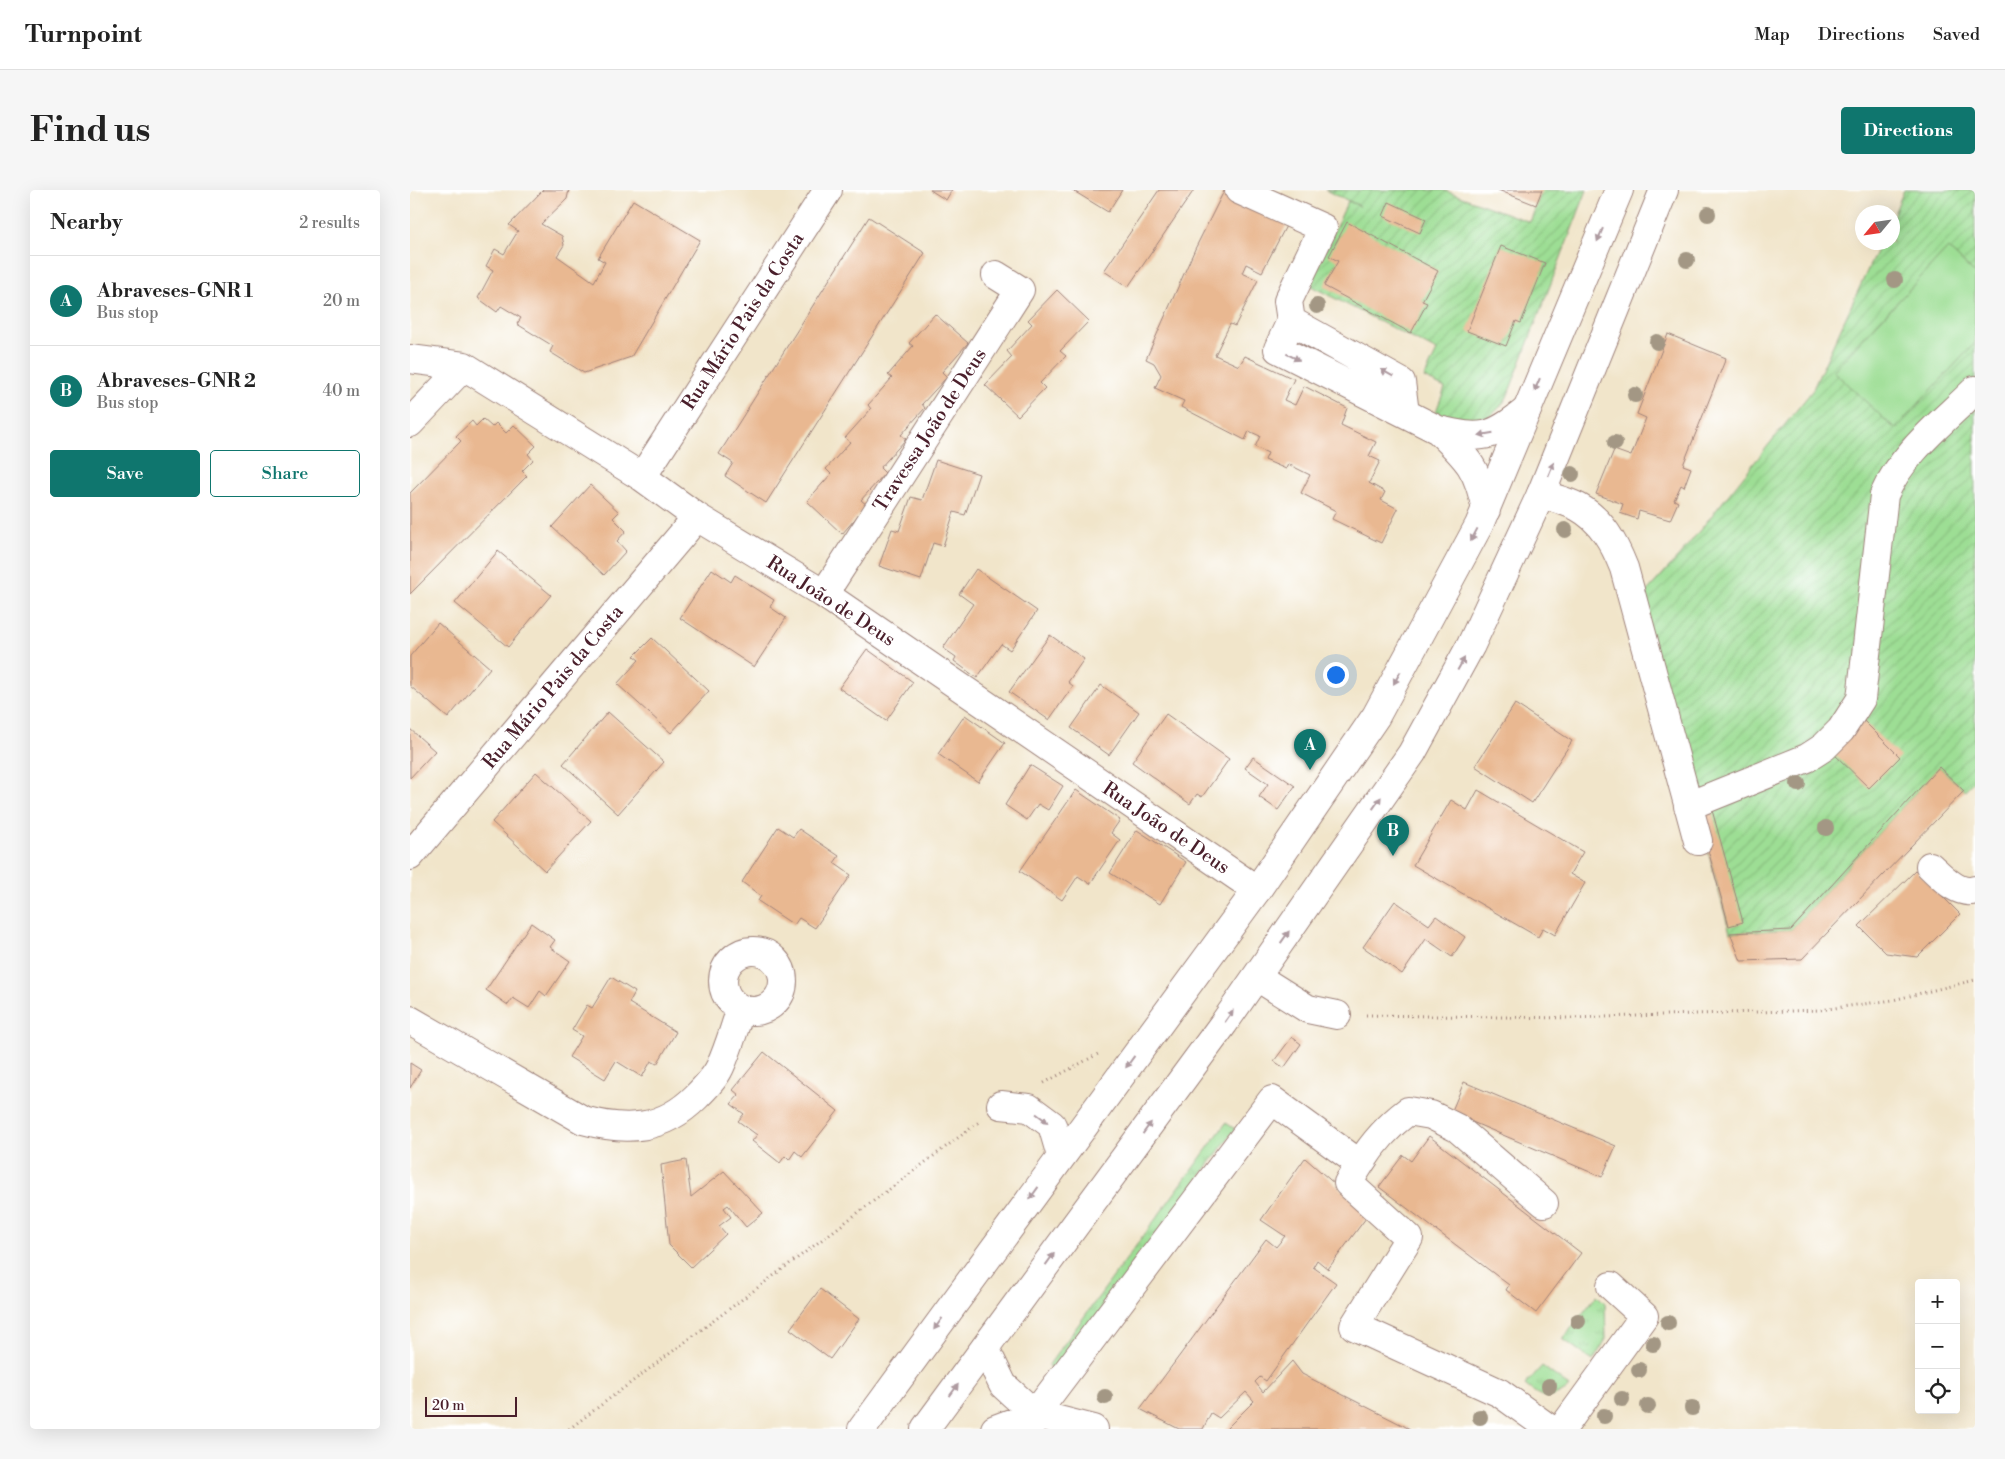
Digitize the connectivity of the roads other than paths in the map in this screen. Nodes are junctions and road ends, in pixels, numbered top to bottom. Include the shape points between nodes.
1 (828, 190) edge
2 (1239, 190) edge
3 (1618, 190) edge
4 (1664, 190) edge
5 (996, 275) dead end
6 (410, 359) edge
7 (464, 366) junction
8 (1975, 390) edge
9 (1526, 410) junction
10 (410, 423) edge
11 (1438, 430) junction
12 (642, 477) junction
13 (1541, 494) junction
14 (1486, 510) junction
15 (697, 518) junction
16 (824, 594) junction
17 (1688, 806) junction
18 (1698, 841) dead end
19 (410, 856) edge
20 (1930, 866) dead end
21 (1256, 890) junction
22 (1975, 890) edge
23 (1257, 977) junction
24 (741, 1009) dead end
25 (1337, 1015) road end
26 (410, 1020) edge
27 (1001, 1105) road end
28 (1061, 1156) junction
29 (1360, 1164) junction
30 (1544, 1202) dead end
31 (1611, 1286) dead end
32 (985, 1348) junction
33 (1032, 1422) edge
34 (862, 1429) edge
35 (925, 1429) edge
36 (994, 1429) edge
37 (1094, 1429) edge
38 (1550, 1429) edge
39 (1562, 1429) edge

1 - 12 street, Rua Mário Pais da Costa
2 - 11 street via 1323,228 1288,301 1291,321 1401,382 1405,413
3 -> 9 street
13 -> 4 street
5 - 16 street, Travessa João de Deus via 1020,290
6 - 7 street
7 - 10 street
7 - 12 street, Rua João de Deus
8 - 17 street via 1891,478 1884,496 1861,699 1841,730 1807,758
9 -> 11 street via 1498,432 1486,436
9 - 14 street
11 - 14 street via 1473,467
12 - 15 street, Rua João de Deus
13 - 17 street via 1578,506 1598,522 1615,544
23 -> 13 street via 1412,753 1471,645
14 -> 21 street via 1376,716
15 - 16 street, Rua João de Deus
15 - 19 street, Rua Mário Pais da Costa
16 - 21 street, Rua João de Deus
17 - 18 street
20 - 22 street via 1949,885 1971,892
21 -> 28 street
23 - 25 street via 1308,1009
32 -> 23 street
24 - 26 street via 720,1068 708,1085 679,1112 660,1122 624,1127 602,1126 583,1120
27 -> 28 street via 1029,1108 1052,1125
28 -> 34 street
29 - 30 street via 1390,1124 1408,1111 1431,1115 1457,1128
29 - 33 street via 1272,1100
29 - 38 street via 1348,1183 1409,1238 1354,1326 1500,1393
31 - 39 street via 1644,1316
32 - 33 street via 1003,1385
35 -> 32 street
33 - 36 street
33 - 37 street

